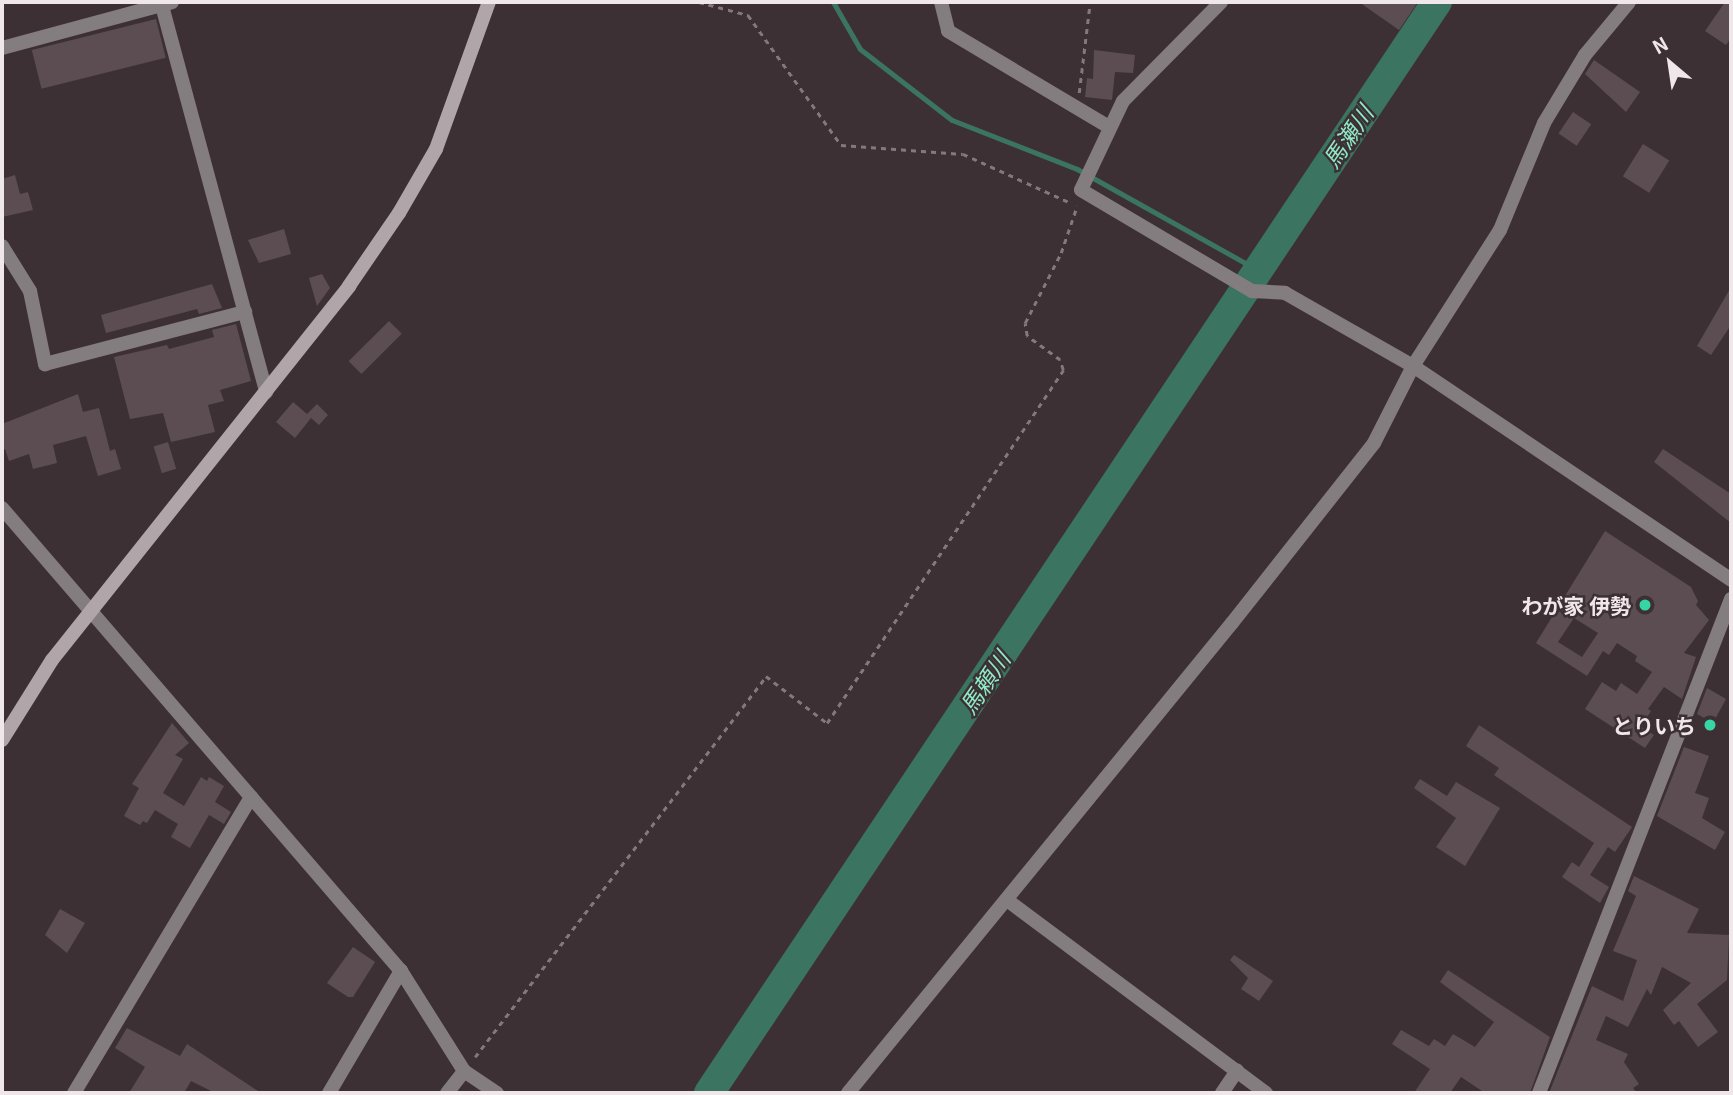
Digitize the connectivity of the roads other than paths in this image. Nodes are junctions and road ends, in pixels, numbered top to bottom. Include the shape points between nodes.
1 (489, 2) edge
2 (941, 2) edge
3 (1221, 2) edge
4 (1629, 2) edge
5 (165, 3) edge
6 (2, 48) edge
7 (1109, 127) junction
8 (2, 246) edge
9 (244, 312) junction
10 (1413, 366) junction
11 (266, 392) junction
12 (2, 508) edge
13 (1731, 580) edge
14 (1731, 599) edge
15 (90, 612) junction
16 (2, 740) edge
17 (251, 797) junction
18 (1007, 900) junction
19 (401, 971) junction
20 (464, 1071) junction
21 (1237, 1071) junction
22 (74, 1093) edge
23 (330, 1093) edge
24 (447, 1093) edge
25 (497, 1093) edge
26 (848, 1093) edge
27 (1222, 1093) edge
28 (1266, 1093) edge
29 (1539, 1093) edge

1 - 11 street via 457,96 420,178 349,286
2 - 7 street via 948,31
3 - 7 street via 1123,101
4 - 10 street via 1585,55 1544,123 1500,230
5 - 6 street
5 - 9 street
7 - 10 street via 1081,190 1252,291 1285,293
8 - 9 street via 30,291 45,364
9 - 11 street
10 - 13 street
10 - 18 street via 1374,443 1324,509
11 - 15 street
12 - 15 street
14 - 29 street
15 - 16 street via 52,660
15 - 17 street
17 - 19 street
17 - 22 street
18 - 21 street
18 - 26 street
19 - 20 street
19 - 23 street
20 - 24 street
20 - 25 street
21 - 27 street
21 - 28 street

